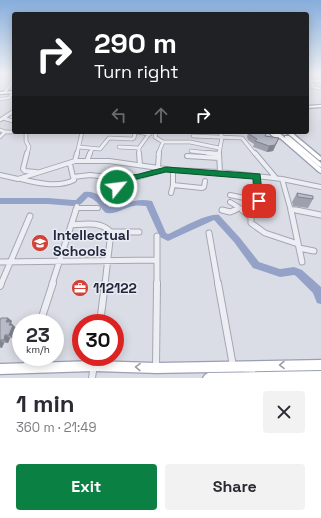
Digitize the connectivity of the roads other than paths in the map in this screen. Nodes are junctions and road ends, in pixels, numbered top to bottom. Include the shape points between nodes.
1 (0, 92) edge
2 (6, 92) joint
3 (12, 92) edge
4 (12, 94) edge
5 (0, 99) edge
6 (321, 106) edge
7 (309, 107) edge
8 (12, 112) edge
9 (2, 118) edge
10 (12, 121) edge
11 (0, 130) edge
12 (5, 132) junction
13 (12, 132) edge
14 (26, 134) edge
15 (82, 134) edge
16 (135, 134) edge
17 (148, 134) edge
18 (155, 134) edge
19 (221, 134) edge
20 (272, 134) edge
21 (277, 134) edge
22 (283, 134) edge
23 (290, 134) edge
24 (193, 136) dead end
25 (0, 137) edge
26 (222, 137) junction
27 (163, 142) junction
28 (79, 147) junction
29 (119, 147) dead end
30 (92, 148) junction
31 (139, 148) junction
32 (219, 148) junction
33 (191, 151) dead end
34 (187, 156) dead end
35 (219, 156) junction
36 (321, 159) edge
37 (75, 161) junction
38 (87, 161) junction
39 (70, 164) junction
40 (140, 165) junction
41 (321, 165) edge
42 (315, 166) junction
43 (158, 167) junction
44 (166, 169) junction
45 (173, 170) junction
46 (321, 171) edge
47 (220, 172) junction
48 (34, 173) junction
49 (0, 175) edge
50 (257, 176) junction
51 (73, 177) junction
52 (276, 178) junction
53 (18, 179) junction
54 (125, 179) junction
55 (282, 179) junction
56 (205, 181) dead end
57 (34, 182) junction
58 (172, 185) junction
59 (321, 187) edge
60 (172, 193) dead end
61 (118, 194) dead end
62 (230, 194) dead end
63 (259, 201) junction
64 (230, 202) dead end
65 (98, 208) dead end
66 (240, 208) junction
67 (291, 209) junction
68 (222, 210) dead end
69 (321, 215) edge
70 (30, 216) dead end
71 (251, 217) junction
72 (71, 225) junction
73 (111, 232) junction
74 (139, 232) dead end
75 (209, 233) dead end
76 (157, 236) dead end
77 (299, 246) junction
78 (314, 251) dead end
79 (157, 260) junction
80 (108, 261) junction
81 (0, 262) edge
82 (11, 262) junction
83 (60, 262) junction
84 (302, 262) dead end
85 (0, 286) edge
86 (43, 314) edge
87 (101, 314) edge
88 (72, 364) edge
89 (124, 365) edge
90 (321, 365) edge
91 (27, 366) edge
92 (94, 366) edge
93 (229, 366) junction
94 (156, 368) junction
95 (0, 369) edge
96 (26, 369) junction
97 (321, 376) edge
98 (92, 378) edge
99 (208, 378) edge
100 (227, 378) edge

1 - 2 main road
2 - 3 main road
4 - 5 street via 9,98
6 - 7 main road
8 - 9 street
9 - 10 street
11 - 12 street
12 - 13 street
12 - 25 street
14 - 48 street via 29,147 23,169
15 - 28 street
16 - 30 street via 134,138 109,138 101,148
17 - 31 street
18 - 27 street via 156,138
19 - 26 street
20 - 42 main road via 302,159
21 - 42 main road
22 - 41 main road
23 - 36 main road
24 - 26 street
26 - 32 street
26 - 52 street via 244,139
27 - 32 street via 190,142
27 - 43 street via 158,155
28 - 30 street
28 - 37 street
29 - 31 street
30 - 38 street
31 - 40 street
32 - 35 street
33 - 35 street
34 - 35 street
35 - 47 street
37 - 38 street
37 - 39 street
38 - 40 street
39 - 48 street
39 - 51 street
40 - 43 street
42 - 46 main road
43 - 44 street
44 - 45 street
44 - 54 street
45 - 47 street
45 - 58 street
47 - 50 street
48 - 53 street
48 - 57 street
49 - 53 street
50 - 52 street
50 - 63 street
51 - 54 street via 90,175
51 - 57 street via 74,180 71,182
52 - 55 street
53 - 57 street
54 - 61 street via 117,186
55 - 59 street
55 - 67 street
56 - 58 street via 202,188
58 - 60 street
62 - 63 street
63 - 71 street
64 - 66 street
65 - 72 street via 76,207
66 - 68 street via 230,212
66 - 71 street
67 - 69 street
67 - 77 street
70 - 82 street
71 - 77 street via 251,223 260,231
72 - 73 street via 102,225
72 - 83 street
73 - 74 street
73 - 80 street
75 - 93 street
76 - 79 street
77 - 78 street
77 - 84 street
79 - 80 street
79 - 94 street
80 - 83 street
80 - 87 street
81 - 82 street
82 - 83 street
82 - 85 street
83 - 86 street
88 - 96 main road
94 -> 89 main road
90 -> 93 main road
91 - 96 street
92 - 98 street
93 - 94 main road
93 - 100 main road
95 - 96 main road
97 - 100 main road
99 - 100 main road

